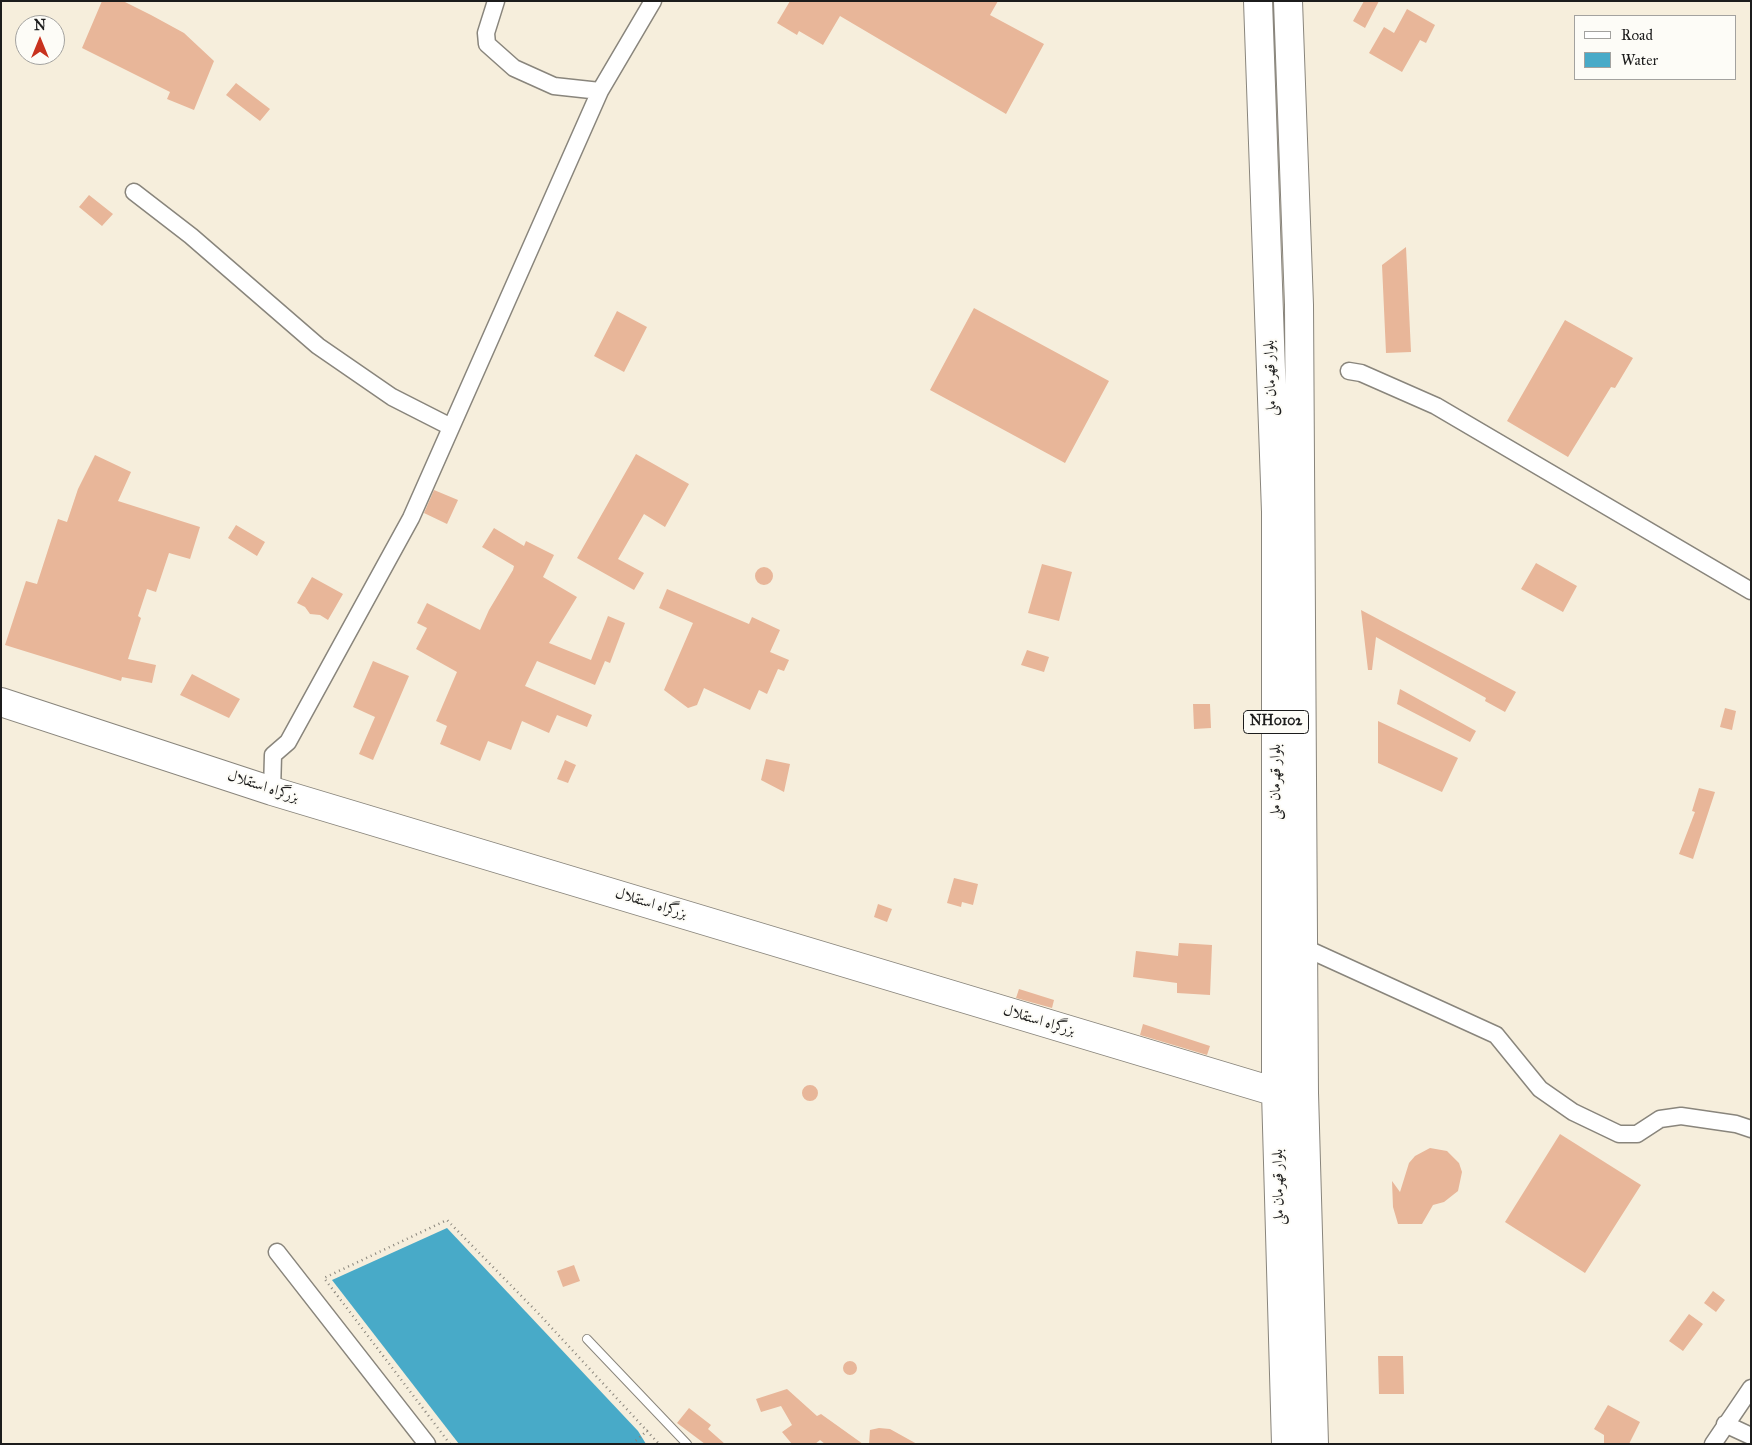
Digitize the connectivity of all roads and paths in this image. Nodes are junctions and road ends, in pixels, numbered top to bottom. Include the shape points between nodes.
1 (496, 1) edge
2 (653, 1) edge
3 (1258, 1) edge
4 (1288, 1) edge
5 (600, 91) junction
6 (134, 192) dead end
7 (1348, 371) dead end
8 (451, 427) junction
9 (1751, 591) edge
10 (1, 702) edge
11 (272, 791) junction
12 (1303, 947) junction
13 (1276, 1092) junction
14 (1304, 1093) junction
15 (1751, 1129) edge
16 (277, 1252) dead end
17 (587, 1339) dead end
18 (1751, 1388) edge
19 (1725, 1424) junction
20 (648, 1430) junction
21 (1751, 1436) edge
22 (1285, 1438) edge
23 (427, 1444) edge
24 (450, 1444) edge
25 (632, 1444) edge
26 (659, 1444) edge
27 (686, 1444) edge
28 (1314, 1444) edge
29 (1713, 1444) edge

1 - 5 street via 486,44 514,68 554,86
2 - 5 street
3 - 13 highway, بلوار قهرمان ملی / NH0102 via 1276,512
4 - 12 highway, بلوار قهرمان ملی / NH0102 via 1299,305
5 - 8 street
6 - 8 street via 191,236 318,346 392,396
7 - 9 street via 1361,373 1436,406
8 - 11 street via 406,526 288,742 273,755
10 - 11 highway, بزرگراه استقلال
11 - 13 highway, بزرگراه استقلال
12 - 14 highway, بلوار قهرمان ملی / NH0102
12 - 15 street via 1496,1035 1540,1089 1573,1112 1619,1134 1637,1134 1660,1119 1681,1116
13 - 14 highway, بزرگراه استقلال
13 - 22 highway, بلوار قهرمان ملی / NH0102
14 - 28 highway, بلوار قهرمان ملی / NH0102
16 - 23 street
17 - 27 lane
18 - 19 street
19 - 21 street
19 - 29 street
20 - 24 path via 448,1220 324,1278
20 - 25 path
20 - 26 path

